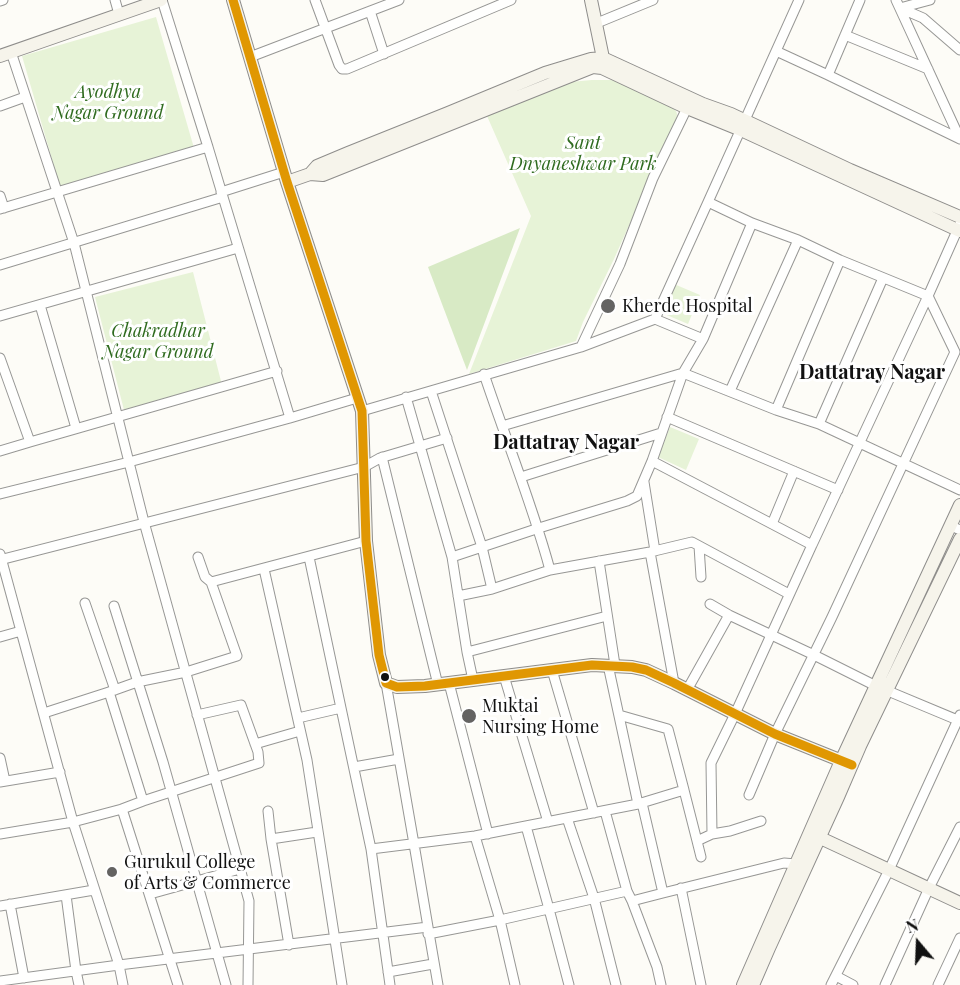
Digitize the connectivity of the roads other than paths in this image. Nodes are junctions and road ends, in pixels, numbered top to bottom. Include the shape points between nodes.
1 (115, 0) edge
2 (162, 0) edge
3 (233, 0) edge
4 (315, 0) edge
5 (511, 0) edge
6 (591, 0) edge
7 (653, 0) edge
8 (799, 0) edge
9 (860, 0) edge
10 (930, 0) edge
11 (396, 1) edge
12 (898, 4) edge
13 (370, 11) junction
14 (119, 14) junction
15 (597, 23) junction
16 (325, 29) junction
17 (845, 35) junction
18 (960, 50) edge
19 (776, 51) junction
20 (5, 54) edge
21 (384, 54) junction
22 (250, 57) junction
23 (602, 63) junction
24 (928, 69) junction
25 (828, 75) junction
26 (653, 86) junction
27 (26, 97) junction
28 (0, 106) edge
29 (687, 108) junction
30 (743, 125) junction
31 (960, 139) edge
32 (208, 147) junction
33 (286, 177) junction
34 (57, 191) junction
35 (222, 195) junction
36 (0, 196) edge
37 (708, 202) junction
38 (2, 208) edge
39 (960, 217) edge
40 (753, 223) junction
41 (959, 228) edge
42 (798, 240) junction
43 (74, 243) junction
44 (238, 248) junction
45 (840, 260) junction
46 (0, 264) edge
47 (883, 278) junction
48 (86, 291) junction
49 (928, 296) junction
50 (40, 305) junction
51 (0, 316) edge
52 (655, 319) junction
53 (703, 339) junction
54 (581, 347) junction
55 (0, 358) edge
56 (277, 371) junction
57 (682, 373) junction
58 (484, 374) junction
59 (730, 391) junction
60 (431, 392) junction
61 (357, 398) junction
62 (406, 398) junction
63 (776, 410) junction
64 (362, 411) junction
65 (118, 417) junction
66 (667, 417) junction
67 (290, 418) junction
68 (819, 424) junction
69 (502, 426) junction
70 (76, 428) junction
71 (661, 433) junction
72 (447, 438) junction
73 (30, 442) junction
74 (860, 444) junction
75 (420, 446) junction
76 (0, 451) edge
77 (382, 457) junction
78 (652, 461) junction
79 (129, 462) junction
80 (903, 464) junction
81 (364, 467) junction
82 (794, 471) junction
83 (521, 477) junction
84 (644, 480) junction
85 (838, 490) junction
86 (960, 490) edge
87 (0, 494) edge
88 (960, 506) edge
89 (144, 522) junction
90 (772, 524) junction
91 (539, 528) junction
92 (955, 528) edge
93 (960, 539) edge
94 (366, 541) junction
95 (812, 545) junction
96 (699, 546) junction
97 (482, 547) junction
98 (653, 551) junction
99 (198, 556) dead end
100 (309, 556) junction
101 (0, 558) edge
102 (452, 558) junction
103 (599, 561) junction
104 (264, 568) junction
105 (550, 570) junction
106 (701, 577) dead end
107 (211, 582) junction
108 (492, 589) junction
109 (789, 594) junction
110 (458, 596) junction
111 (85, 603) dead end
112 (710, 604) dead end
113 (114, 606) dead end
114 (729, 615) junction
115 (607, 616) junction
116 (21, 631) junction
117 (771, 634) junction
118 (0, 637) edge
119 (467, 652) junction
120 (814, 655) junction
121 (611, 665) junction
122 (552, 670) junction
123 (186, 672) junction
124 (504, 676) junction
125 (473, 680) junction
126 (138, 681) junction
127 (386, 683) junction
128 (674, 683) junction
129 (443, 684) junction
130 (881, 688) junction
131 (687, 690) junction
132 (112, 691) junction
133 (341, 708) junction
134 (44, 713) junction
135 (735, 714) junction
136 (197, 715) junction
137 (619, 715) junction
138 (298, 718) junction
139 (959, 719) edge
140 (300, 731) junction
141 (775, 734) junction
142 (255, 744) junction
143 (0, 758) edge
144 (399, 759) junction
145 (847, 763) junction
146 (354, 767) junction
147 (60, 772) junction
148 (214, 777) junction
149 (2, 782) edge
150 (684, 790) junction
151 (172, 792) junction
152 (749, 795) dead end
153 (143, 801) junction
154 (640, 803) junction
155 (122, 809) junction
156 (268, 811) dead end
157 (605, 811) junction
158 (594, 813) junction
159 (567, 818) junction
160 (761, 821) dead end
161 (73, 822) junction
162 (548, 822) junction
163 (525, 826) junction
164 (960, 827) edge
165 (317, 832) junction
166 (0, 834) edge
167 (488, 834) junction
168 (712, 834) junction
169 (815, 835) junction
170 (475, 836) junction
171 (271, 839) junction
172 (697, 841) junction
173 (414, 844) junction
174 (371, 849) junction
175 (701, 857) dead end
176 (796, 864) junction
177 (240, 869) junction
178 (889, 870) junction
179 (197, 881) junction
180 (681, 888) junction
181 (929, 888) junction
182 (94, 890) junction
183 (627, 891) junction
184 (663, 893) junction
185 (150, 894) junction
186 (66, 895) junction
187 (594, 898) junction
188 (632, 901) junction
189 (960, 903) edge
190 (5, 905) edge
191 (549, 909) junction
192 (500, 920) junction
193 (428, 931) junction
194 (382, 934) junction
195 (960, 938) edge
196 (334, 939) junction
197 (289, 945) junction
198 (249, 950) junction
199 (218, 953) junction
200 (170, 959) junction
201 (434, 964) junction
202 (119, 965) junction
203 (76, 971) junction
204 (388, 972) junction
205 (24, 978) junction
206 (0, 981) edge
207 (834, 981) edge
208 (79, 985) edge
209 (123, 985) edge
210 (177, 985) edge
211 (226, 985) edge
212 (248, 985) edge
213 (342, 985) edge
214 (390, 985) edge
215 (438, 985) edge
216 (515, 985) edge
217 (569, 985) edge
218 (616, 985) edge
219 (662, 985) edge
220 (701, 985) edge
221 (743, 985) edge
222 (753, 985) edge
223 (853, 985) edge
224 (885, 985) edge
225 (938, 985) edge

1 - 14 street
2 - 14 main road
2 - 32 street
3 - 22 main road
4 - 16 street
5 - 21 street
6 - 15 main road
7 - 15 street
8 - 19 street
9 - 17 street
10 - 12 street
11 - 13 street
12 - 18 street via 922,18
12 - 24 street
13 - 16 street
13 - 21 street
14 - 20 main road
15 - 23 main road
16 - 21 street via 342,69
16 - 22 street
17 - 24 street
17 - 25 street
19 - 25 street
19 - 30 street
20 - 27 street
22 - 33 main road
23 - 26 main road
23 - 33 main road via 466,111 323,175
24 - 31 street
25 - 31 street
26 - 29 main road
26 - 30 main road via 731,114
27 - 28 street
27 - 34 street
29 - 30 main road
29 - 54 street
30 - 37 street
30 - 39 main road
30 - 41 main road
32 - 34 street
32 - 35 street
33 - 35 street
33 - 61 main road
34 - 38 street
34 - 43 street
35 - 43 street
35 - 44 street
36 - 38 street
37 - 40 street
37 - 52 street
40 - 42 street
40 - 53 street
41 - 49 street
42 - 45 street
42 - 59 street
43 - 46 street
43 - 48 street
44 - 48 street
44 - 56 street
45 - 47 street
45 - 63 street
47 - 49 street
47 - 68 street
48 - 50 street
48 - 65 street
49 - 74 street
49 - 80 street via 954,352
50 - 51 street
50 - 70 street
52 - 53 street
52 - 54 street
53 - 57 street
54 - 58 street
55 - 73 street
56 - 65 street
56 - 67 street
57 - 59 street
57 - 66 street
57 - 69 street
58 - 60 street
58 - 69 street
59 - 63 street
60 - 62 street
60 - 72 street
61 - 64 main road
61 - 67 street
62 - 64 street
62 - 75 street
63 - 68 street
64 - 81 main road
65 - 70 street
65 - 79 street
66 - 71 street
66 - 82 street
67 - 79 street
68 - 74 street
69 - 83 street
70 - 73 street
71 - 78 street
71 - 83 street
72 - 75 street
72 - 97 street
73 - 76 street
74 - 80 street
74 - 85 street
75 - 77 street
75 - 102 street
77 - 81 street
77 - 129 street
78 - 84 street
78 - 90 street
79 - 87 street
79 - 89 street
80 - 86 street
80 - 120 street
81 - 89 street
81 - 94 main road
82 - 85 street
82 - 90 street
83 - 91 street
84 - 91 street via 638,496
84 - 98 street
85 - 95 street
88 - 92 main road
89 - 101 street
89 - 123 street
90 - 95 street
91 - 97 street
91 - 105 street
92 - 130 main road
93 - 130 main road
94 - 100 street
94 - 127 main road via 379,655
95 - 109 street
96 - 98 street via 692,542
96 - 106 street
96 - 109 street
97 - 102 street
97 - 108 street
98 - 103 street
98 - 128 street
99 - 107 street via 205,577
100 - 104 street
100 - 133 street
101 - 116 street
102 - 110 street
103 - 105 street
103 - 115 street
104 - 107 street
104 - 138 street
105 - 108 street
107 - 123 street via 237,656
108 - 110 street
109 - 117 street
110 - 119 street
111 - 132 street
112 - 114 street
113 - 126 street
114 - 117 street
114 - 131 street
115 - 119 street
115 - 121 street
116 - 118 street
116 - 134 street
117 - 120 street
117 - 135 street
119 - 125 street
120 - 130 street
120 - 141 street
121 - 122 main road
121 - 128 main road via 646,670
121 - 137 street
122 - 124 main road
122 - 158 street
123 - 126 street
123 - 136 street
124 - 125 main road
124 - 162 street
125 - 129 main road
126 - 132 street
126 - 151 street
127 - 129 main road via 398,687
127 - 144 street
128 - 131 main road
129 - 167 street
130 - 139 street
130 - 145 main road
131 - 135 main road
132 - 134 street
132 - 153 street
133 - 138 street
133 - 146 street
134 - 147 street
135 - 141 main road
135 - 168 street via 711,763
136 - 142 street via 241,705
136 - 148 street
137 - 150 street via 668,729
137 - 154 street
138 - 140 street
139 - 178 street
140 - 142 street
140 - 165 street
141 - 145 main road
141 - 152 street
142 - 148 street via 259,763
143 - 149 street
144 - 146 street
144 - 173 street
145 - 169 main road
146 - 174 street
147 - 149 street
147 - 161 street
148 - 151 street
148 - 177 street
150 - 154 street
150 - 172 street
151 - 153 street
151 - 179 street
153 - 155 street
154 - 157 street
154 - 184 street
155 - 161 street
155 - 185 street
156 - 171 street
157 - 158 street
157 - 183 street
158 - 159 street
159 - 162 street
159 - 187 street
160 - 168 street
161 - 166 street
161 - 182 street
162 - 163 street
163 - 167 street
163 - 191 street
164 - 181 street
165 - 171 street
165 - 196 street
167 - 170 street
168 - 172 street
169 - 176 main road
169 - 178 main road
169 - 222 main road
170 - 173 street
170 - 192 street
171 - 197 street
172 - 175 street
173 - 174 street
173 - 193 street
174 - 194 street
176 - 180 street via 784,863
176 - 221 main road
177 - 179 street
177 - 198 street via 249,901
178 - 181 main road
178 - 207 street
179 - 185 street
179 - 199 street
180 - 184 street
180 - 220 street
181 - 189 main road
181 - 224 street
182 - 186 street
182 - 202 street
183 - 187 street
183 - 188 street
184 - 188 street
185 - 200 street
186 - 190 street
186 - 203 street
187 - 191 street
187 - 218 street
188 - 219 street
190 - 205 street
191 - 192 street
191 - 217 street
192 - 193 street
192 - 216 street
193 - 194 street
193 - 201 street
194 - 196 street
194 - 204 street
195 - 225 street
196 - 197 street
196 - 213 street
197 - 198 street
198 - 199 street
198 - 212 street
199 - 200 street
199 - 211 street
200 - 202 street
200 - 210 street
201 - 204 street
201 - 215 street
202 - 203 street
202 - 209 street
203 - 205 street
203 - 208 street
204 - 214 street
205 - 206 street
207 - 223 street

